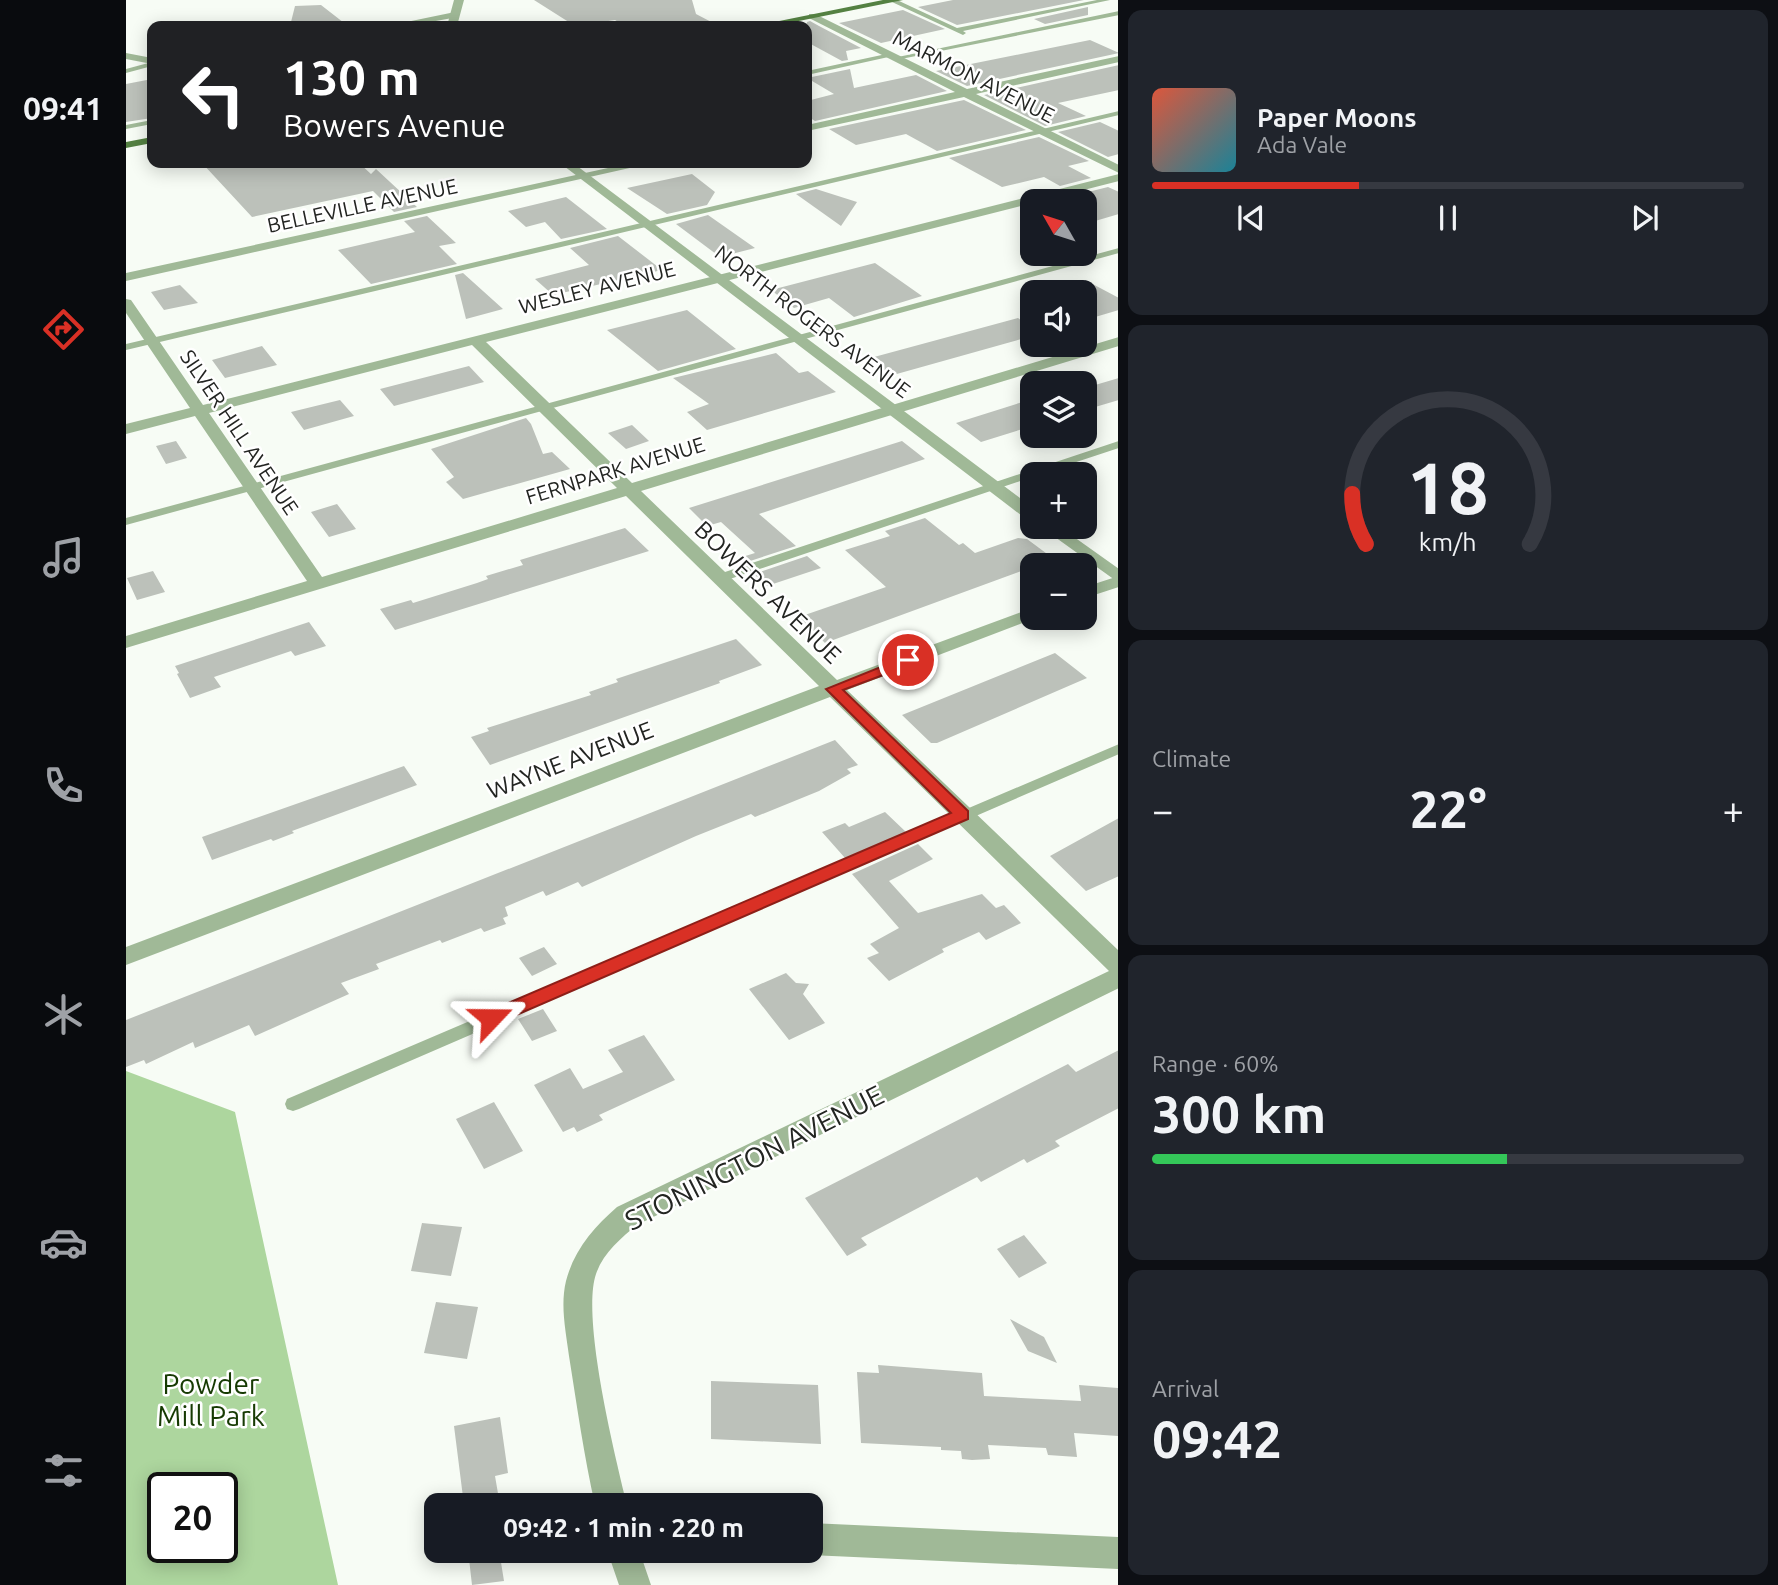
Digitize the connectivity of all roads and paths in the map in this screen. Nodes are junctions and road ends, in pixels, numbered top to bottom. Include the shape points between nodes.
1 (459, 0) edge
2 (896, 0) edge
3 (1103, 1) edge
4 (875, 2) edge
5 (1118, 11) edge
6 (813, 16) junction
7 (454, 21) edge
8 (786, 21) edge
9 (957, 30) junction
10 (981, 41) junction
11 (126, 56) edge
12 (894, 57) junction
13 (1118, 59) edge
14 (147, 62) edge
15 (147, 65) edge
16 (126, 71) edge
17 (812, 72) edge
18 (965, 93) junction
19 (1118, 113) edge
20 (147, 123) edge
21 (126, 127) edge
22 (812, 127) edge
23 (1040, 131) junction
24 (147, 142) edge
25 (126, 145) edge
26 (573, 168) edge
27 (622, 168) edge
28 (1118, 170) edge
29 (584, 176) junction
30 (1118, 177) edge
31 (646, 224) junction
32 (1118, 250) edge
33 (126, 277) edge
34 (718, 278) junction
35 (126, 303) edge
36 (797, 338) junction
37 (475, 340) junction
38 (152, 341) junction
39 (1118, 341) edge
40 (126, 347) edge
41 (544, 408) junction
42 (199, 410) junction
43 (892, 410) junction
44 (126, 429) edge
45 (1118, 444) edge
46 (994, 486) junction
47 (252, 488) junction
48 (628, 490) junction
49 (1020, 506) edge
50 (126, 522) edge
51 (1065, 539) edge
52 (720, 579) junction
53 (1118, 580) edge
54 (318, 584) junction
55 (1097, 588) edge
56 (1020, 618) edge
57 (126, 642) edge
58 (833, 689) junction
59 (1118, 748) edge
60 (963, 815) junction
61 (126, 956) edge
62 (1118, 966) edge
63 (1118, 976) edge
64 (292, 1104) dead end
65 (608, 1493) edge
66 (823, 1540) edge
67 (1118, 1553) edge
68 (627, 1563) edge
69 (635, 1585) edge

1 - 7 street
2 - 4 main road
2 - 9 lane
3 - 5 lane
3 - 9 lane
4 - 6 main road
5 - 10 lane
6 - 8 main road
6 - 12 street, MARMON AVENUE
9 - 10 lane
10 - 12 lane
11 - 14 street
12 - 17 lane
12 - 18 street, MARMON AVENUE
13 - 18 street
15 - 16 lane
18 - 22 street
18 - 23 street, MARMON AVENUE
19 - 23 lane
20 - 21 lane
23 - 28 street, MARMON AVENUE
23 - 31 lane
24 - 25 main road
26 - 29 street, NORTH ROGERS AVENUE
27 - 29 street, BELLEVILLE AVENUE
29 - 31 street, NORTH ROGERS AVENUE
29 - 33 street, BELLEVILLE AVENUE
30 - 34 street, WESLEY AVENUE
31 - 34 street, NORTH ROGERS AVENUE
31 - 38 lane
32 - 36 lane
34 - 36 street, NORTH ROGERS AVENUE
34 - 37 street, WESLEY AVENUE
35 - 38 street, SILVER HILL AVENUE
36 - 41 lane
36 - 43 street, NORTH ROGERS AVENUE
37 - 41 street, BOWERS AVENUE
37 - 42 street, WESLEY AVENUE
38 - 40 lane
38 - 42 street, SILVER HILL AVENUE
39 - 43 street, FERNPARK AVENUE
41 - 47 lane
41 - 48 street, BOWERS AVENUE
42 - 44 street, WESLEY AVENUE
42 - 47 street, SILVER HILL AVENUE
43 - 46 street, NORTH ROGERS AVENUE
43 - 48 street, FERNPARK AVENUE
45 - 46 lane
46 - 49 street, NORTH ROGERS AVENUE
46 - 52 lane
47 - 50 lane
47 - 54 street, SILVER HILL AVENUE
48 - 52 street, BOWERS AVENUE
48 - 54 street, FERNPARK AVENUE
51 - 53 street
52 - 58 street, BOWERS AVENUE
53 - 55 street
54 - 57 street, FERNPARK AVENUE
56 - 58 street, WAYNE AVENUE
58 - 60 street, BOWERS AVENUE
58 - 61 street, WAYNE AVENUE
59 - 60 lane
60 - 62 street, BOWERS AVENUE
60 - 64 lane
63 - 65 street, STONINGTON AVENUE via 627,1216 606,1234 589,1257 577,1305 595,1436
66 - 67 street
68 - 69 street

